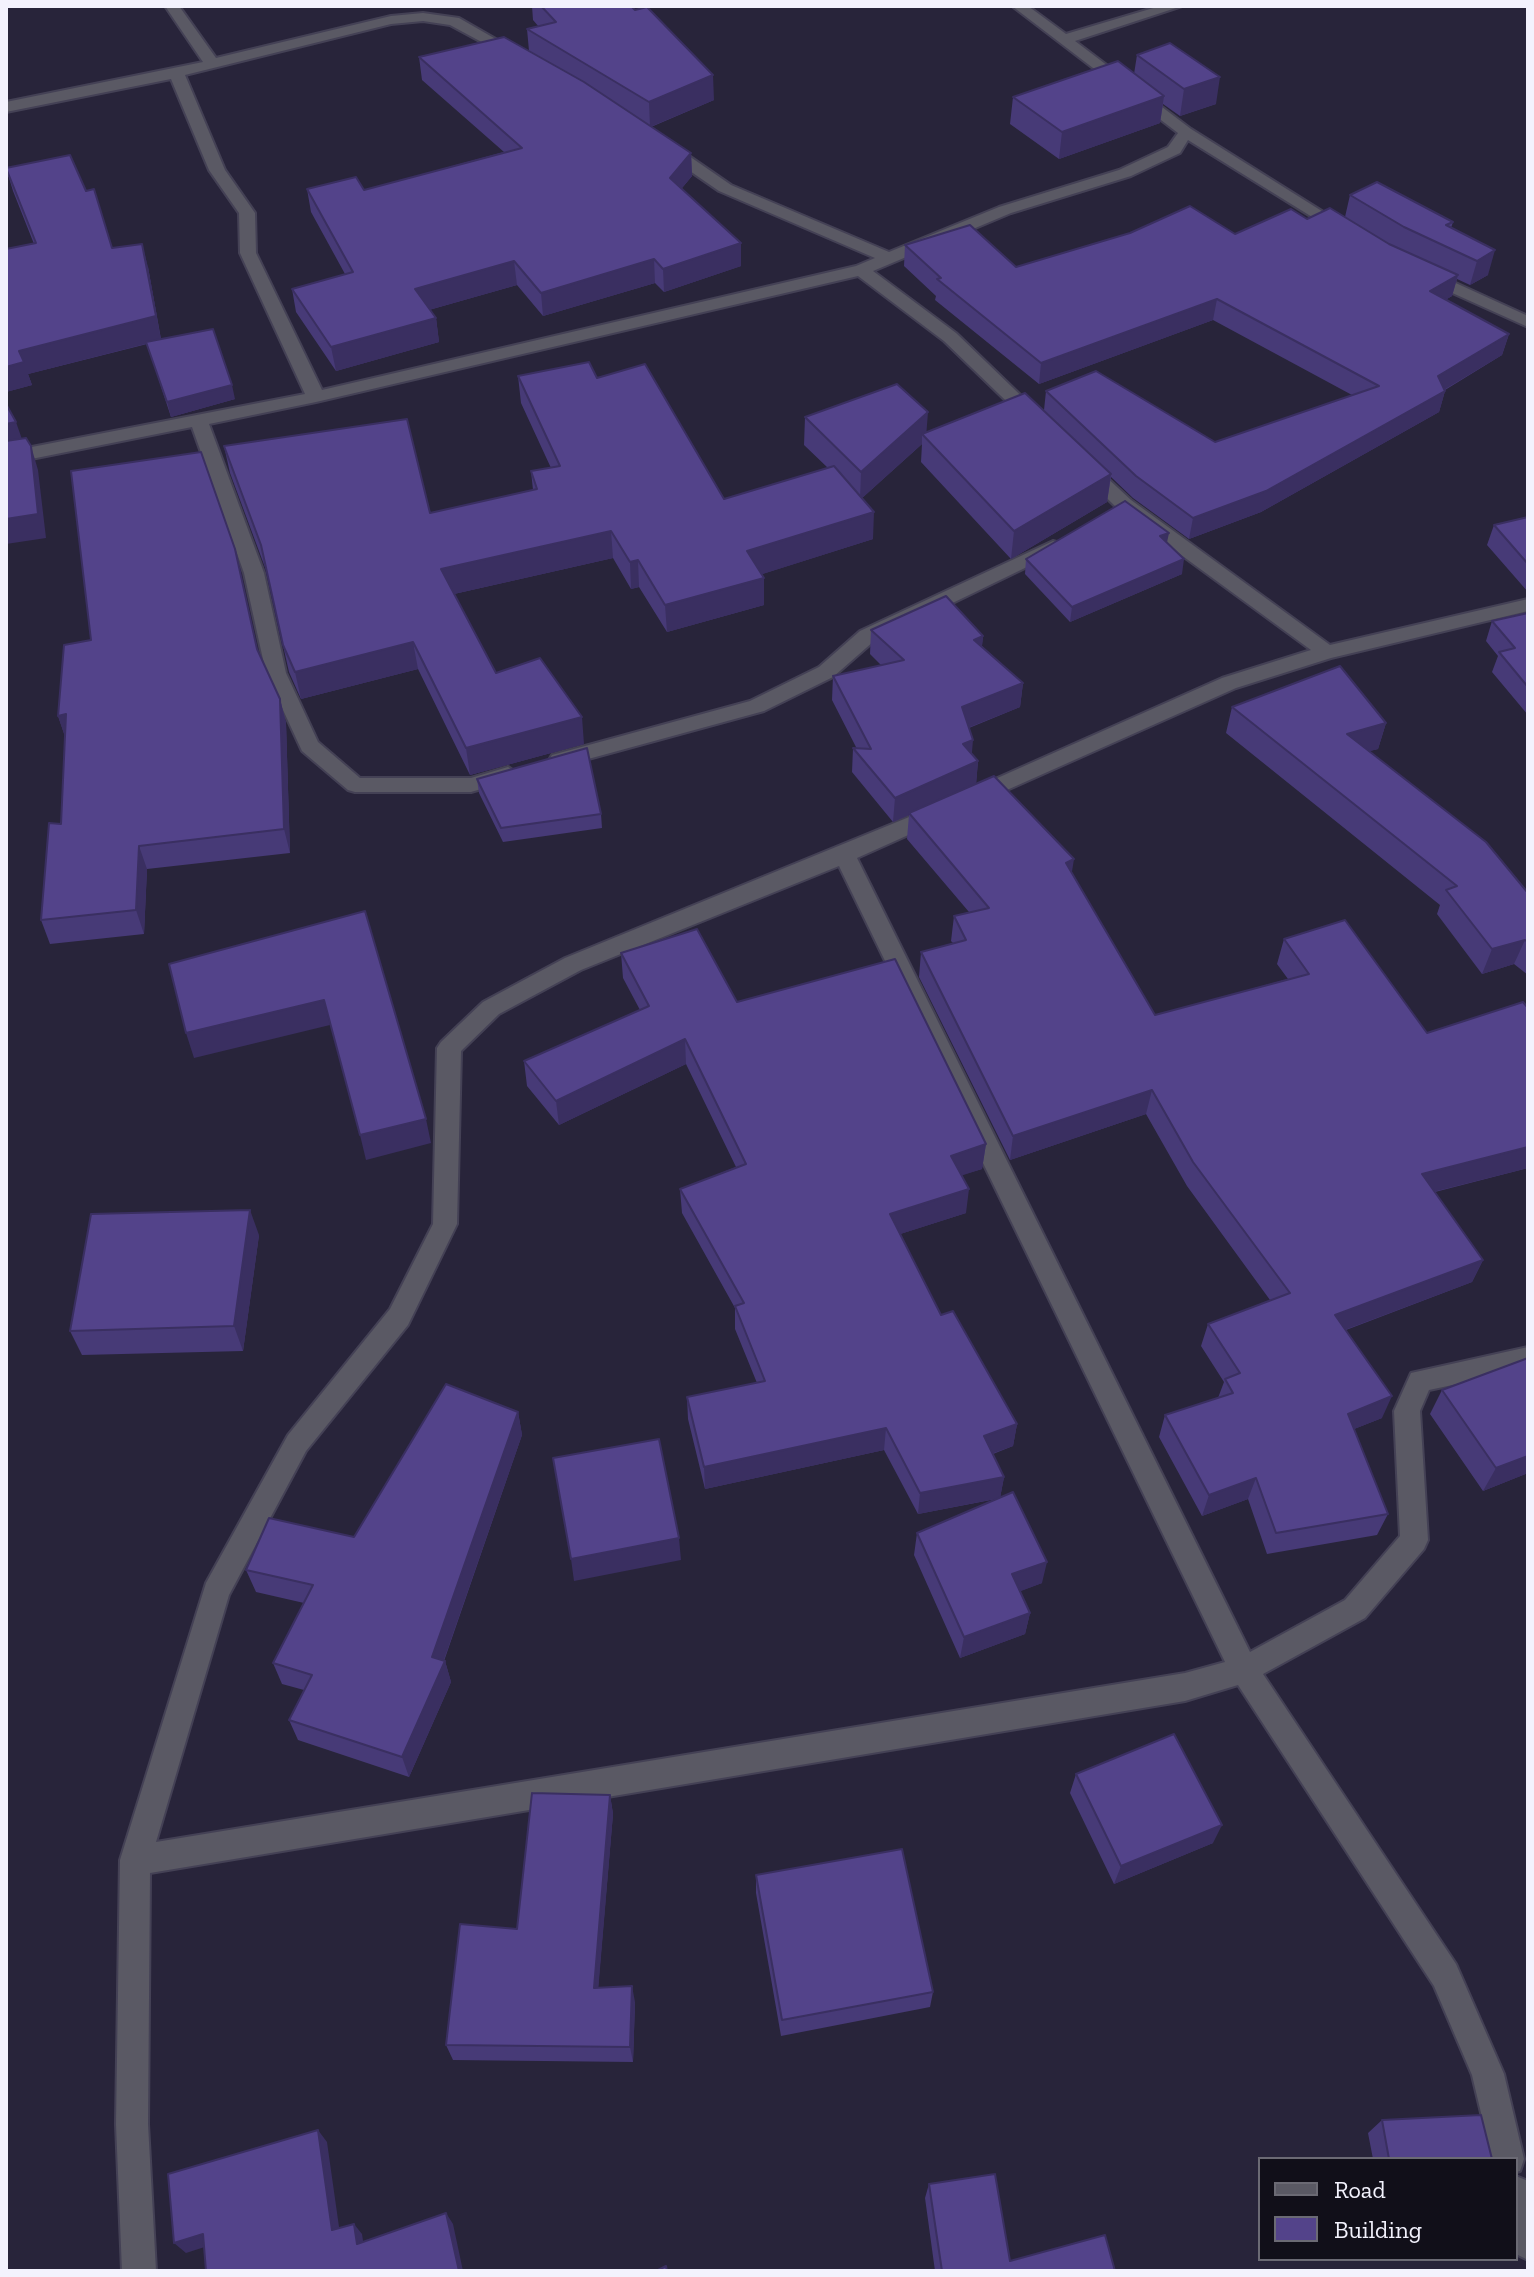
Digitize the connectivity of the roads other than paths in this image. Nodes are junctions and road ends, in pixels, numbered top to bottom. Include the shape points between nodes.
1 (172, 6) edge
2 (1019, 6) edge
3 (1175, 6) edge
4 (1063, 40) junction
5 (212, 63) junction
6 (534, 67) edge
7 (176, 72) junction
8 (6, 107) edge
9 (1186, 132) junction
10 (658, 142) edge
11 (1366, 243) edge
12 (889, 258) junction
13 (1405, 265) edge
14 (861, 270) junction
15 (1528, 322) edge
16 (316, 397) junction
17 (198, 419) junction
18 (1048, 431) edge
19 (1070, 452) edge
20 (6, 458) edge
21 (1073, 535) edge
22 (1528, 605) edge
23 (1327, 652) junction
24 (845, 855) junction
25 (1528, 1358) edge
26 (1244, 1670) junction
27 (135, 1860) junction
28 (1508, 2157) edge
29 (1518, 2200) edge
30 (1528, 2243) edge
31 (139, 2271) edge

1 - 5 street
2 - 4 street
3 - 4 street
4 - 9 street
5 - 6 street via 423,17 454,21
5 - 7 street
7 - 8 street
7 - 16 street via 217,170 247,213 248,253
9 - 11 street
9 - 12 street via 1174,150 1125,173 1005,210
10 - 12 street via 725,188
12 - 14 street
13 - 15 street
14 - 16 street
14 - 18 street via 950,337
16 - 17 street
17 - 20 street
17 - 21 street via 254,573 276,673 309,746 355,785 471,785 757,706 826,672 867,636
19 - 23 street via 1118,508
22 - 23 street
23 - 24 street via 1229,683
24 - 26 street
24 - 27 street via 573,964 491,1008 449,1048 445,1224 399,1317 297,1443 216,1592
25 - 26 street via 1420,1381 1407,1411 1414,1540 1355,1609
26 - 27 street via 1185,1687
26 - 28 street via 1445,1975 1488,2074
27 - 31 street via 132,2124
29 - 30 street

